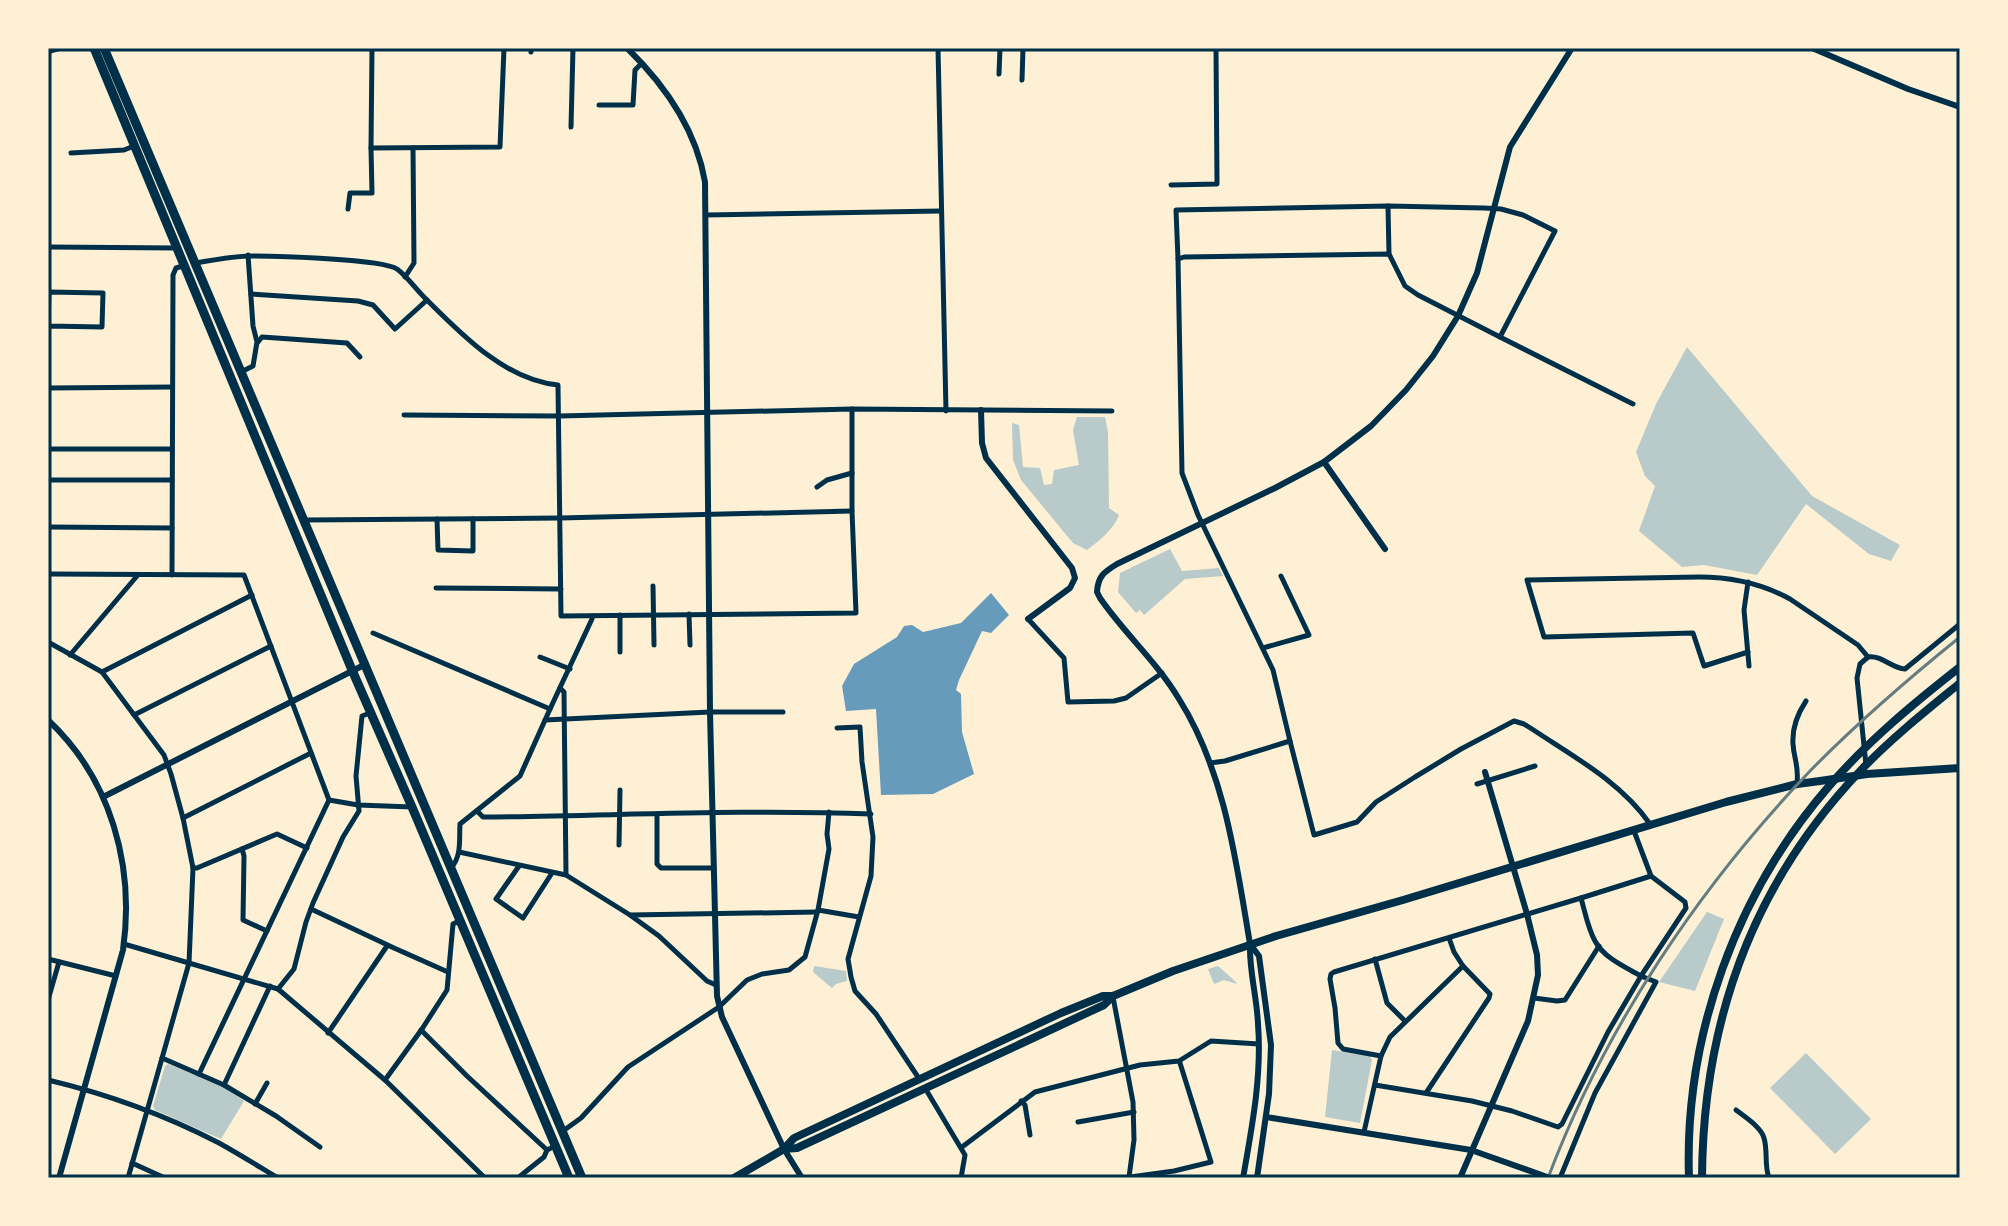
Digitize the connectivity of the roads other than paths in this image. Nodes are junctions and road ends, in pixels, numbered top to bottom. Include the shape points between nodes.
1 (59, 48) edge
2 (94, 48) edge
3 (104, 48) edge
4 (372, 48) edge
5 (504, 48) edge
6 (573, 48) edge
7 (627, 48) edge
8 (938, 48) edge
9 (1000, 48) edge
10 (1023, 48) edge
11 (1216, 48) edge
12 (1572, 48) edge
13 (1812, 48) edge
14 (48, 51) edge
15 (642, 63) junction
16 (999, 74) dead end
17 (1022, 80) dead end
18 (599, 105) dead end
19 (1960, 107) edge
20 (571, 127) dead end
21 (144, 142) junction
22 (134, 146) junction
23 (371, 148) junction
24 (413, 148) junction
25 (71, 153) dead end
26 (1171, 185) dead end
27 (1388, 206) junction
28 (348, 209) dead end
29 (1494, 209) junction
30 (941, 211) junction
31 (706, 215) junction
32 (48, 247) edge
33 (177, 248) junction
34 (1389, 254) junction
35 (248, 255) junction
36 (1178, 259) junction
37 (195, 263) junction
38 (184, 265) junction
39 (405, 277) junction
40 (251, 294) junction
41 (427, 300) junction
42 (1458, 316) junction
43 (48, 328) edge
44 (1500, 337) junction
45 (257, 342) junction
46 (360, 357) dead end
47 (241, 372) junction
48 (172, 387) junction
49 (48, 388) edge
50 (1633, 404) dead end
51 (852, 409) junction
52 (981, 410) junction
53 (946, 411) junction
54 (1112, 411) dead end
55 (707, 413) junction
56 (404, 415) dead end
57 (559, 416) junction
58 (48, 449) edge
59 (172, 449) junction
60 (1324, 462) junction
61 (852, 473) junction
62 (48, 480) edge
63 (172, 480) junction
64 (817, 487) dead end
65 (852, 511) junction
66 (710, 513) junction
67 (437, 518) junction
68 (560, 518) junction
69 (473, 519) junction
70 (304, 520) junction
71 (1202, 523) junction
72 (48, 527) edge
73 (172, 528) junction
74 (1385, 549) dead end
75 (48, 574) edge
76 (138, 575) junction
77 (172, 575) junction
78 (1281, 576) dead end
79 (1748, 582) junction
80 (653, 586) dead end
81 (436, 588) dead end
82 (561, 589) junction
83 (252, 595) junction
84 (689, 614) junction
85 (711, 614) junction
86 (620, 615) junction
87 (653, 615) junction
88 (592, 616) junction
89 (1028, 619) joint
90 (1960, 624) edge
91 (373, 633) dead end
92 (48, 642) edge
93 (654, 645) dead end
94 (690, 645) dead end
95 (271, 646) junction
96 (1263, 648) junction
97 (620, 652) dead end
98 (1748, 652) junction
99 (70, 655) junction
100 (540, 657) dead end
101 (1868, 657) junction
102 (364, 665) junction
103 (1749, 666) dead end
104 (1960, 667) edge
105 (570, 669) junction
106 (352, 670) junction
107 (102, 672) junction
108 (1162, 673) junction
109 (1960, 683) edge
110 (560, 688) junction
111 (291, 700) junction
112 (1806, 701) dead end
113 (550, 709) junction
114 (710, 712) junction
115 (783, 712) dead end
116 (370, 713) junction
117 (134, 715) junction
118 (564, 719) junction
119 (48, 720) edge
120 (545, 720) junction
121 (837, 728) dead end
122 (1290, 741) junction
123 (311, 753) junction
124 (1210, 763) junction
125 (167, 764) junction
126 (1535, 766) dead end
127 (1960, 768) edge
128 (1485, 772) dead end
129 (1867, 774) junction
130 (1488, 780) junction
131 (1477, 784) dead end
132 (1797, 784) junction
133 (620, 790) dead end
134 (103, 797) junction
135 (329, 800) junction
136 (358, 805) junction
137 (412, 807) junction
138 (477, 811) junction
139 (714, 812) junction
140 (829, 812) junction
141 (657, 814) junction
142 (871, 814) junction
143 (620, 815) junction
144 (564, 816) junction
145 (183, 818) junction
146 (1650, 825) junction
147 (1634, 830) junction
148 (619, 845) dead end
149 (307, 848) junction
150 (242, 849) junction
151 (459, 852) junction
152 (519, 866) junction
153 (1513, 866) junction
154 (193, 868) junction
155 (450, 868) junction
156 (714, 868) junction
157 (552, 873) junction
158 (566, 875) junction
159 (1651, 876) junction
160 (1581, 898) junction
161 (311, 909) junction
162 (817, 911) junction
163 (1527, 914) junction
164 (630, 915) junction
165 (715, 915) junction
166 (859, 917) junction
167 (460, 920) junction
168 (267, 931) junction
169 (1449, 938) junction
170 (124, 944) junction
171 (1250, 944) junction
172 (387, 946) junction
173 (1599, 946) junction
174 (48, 959) edge
175 (1375, 959) junction
176 (59, 962) junction
177 (189, 963) junction
178 (1463, 966) junction
179 (448, 972) junction
180 (116, 976) junction
181 (1641, 976) junction
182 (244, 978) junction
183 (716, 985) junction
184 (270, 986) junction
185 (278, 989) junction
186 (1113, 996) junction
187 (1534, 998) junction
188 (48, 1000) edge
189 (719, 1007) junction
190 (1405, 1021) junction
191 (421, 1030) junction
192 (328, 1033) junction
193 (1259, 1044) junction
194 (1381, 1056) junction
195 (162, 1058) junction
196 (1180, 1063) dead end
197 (1127, 1068) junction
198 (199, 1074) junction
199 (48, 1080) edge
200 (385, 1080) junction
201 (267, 1083) dead end
202 (923, 1084) junction
203 (224, 1085) junction
204 (1375, 1085) junction
205 (84, 1089) junction
206 (1426, 1093) junction
207 (1021, 1101) junction
208 (255, 1104) junction
209 (1491, 1106) junction
210 (1736, 1110) dead end
211 (146, 1111) junction
212 (1134, 1112) junction
213 (1266, 1117) junction
214 (1078, 1122) dead end
215 (562, 1132) junction
216 (1364, 1132) junction
217 (1030, 1135) dead end
218 (320, 1147) dead end
219 (962, 1147) junction
220 (551, 1148) junction
221 (784, 1149) junction
222 (1471, 1150) junction
223 (132, 1163) junction
224 (1180, 1173) edge
225 (59, 1178) edge
226 (128, 1178) edge
227 (165, 1178) edge
228 (278, 1178) edge
229 (485, 1178) edge
230 (518, 1178) edge
231 (569, 1178) edge
232 (582, 1178) edge
233 (734, 1178) edge
234 (802, 1178) edge
235 (961, 1178) edge
236 (1127, 1178) edge
237 (1243, 1178) edge
238 (1257, 1178) edge
239 (1460, 1178) edge
240 (1550, 1178) edge
241 (1560, 1178) edge
242 (1689, 1178) edge
243 (1702, 1178) edge
244 (1769, 1178) edge

1 - 14 street
2 - 22 highway
3 - 21 highway
4 - 23 street
5 - 24 street via 500,147
6 - 20 street
7 - 15 street
8 - 30 street
9 - 16 street
10 - 17 street
11 - 26 street via 1217,184
12 - 29 street via 1510,147
13 - 19 street
15 - 18 street via 635,70 633,105
15 - 31 street via 672,100 692,138 703,168
21 - 22 street
21 - 37 highway
22 - 25 street
22 - 33 highway
23 - 24 street
23 - 28 street via 372,193 350,193
24 - 39 street via 414,263
27 - 29 street
27 - 34 street
27 - 36 street via 1176,210
29 - 42 street via 1477,273
29 - 44 street via 1523,215 1555,231
30 - 31 street
30 - 53 street
31 - 55 street
32 - 33 street
33 - 38 highway
34 - 36 street
34 - 42 street via 1405,286
35 - 37 street
35 - 39 street via 376,263
35 - 40 street
36 - 71 street via 1182,473
37 - 38 street
37 - 47 highway
38 - 48 street via 173,275
38 - 106 highway
39 - 41 street
40 - 41 street via 358,301 373,305 395,329
40 - 45 street
41 - 57 street via 477,347 522,376 558,385
42 - 44 street
42 - 60 street via 1400,397
43 - 43 street via 102,327 103,293 49,292
44 - 50 street
45 - 46 street via 262,337 347,343
45 - 47 street via 253,366
47 - 70 highway
48 - 49 street
48 - 59 street
51 - 53 street
51 - 55 street
51 - 61 street
52 - 53 street
52 - 54 street
52 - 89 street via 986,458 1075,578 1070,588
55 - 57 street
55 - 66 street
56 - 57 street
57 - 68 street
58 - 59 street
59 - 63 street
60 - 71 street
60 - 74 street
61 - 64 street
61 - 65 street
62 - 63 street
63 - 73 street
65 - 66 street
65 - 85 street via 856,613
66 - 68 street
66 - 85 street
67 - 69 street
67 - 69 street via 438,550 473,551
67 - 70 street
68 - 69 street
68 - 82 street
70 - 102 highway
71 - 96 street
71 - 108 street via 1117,564 1098,584 1105,604
72 - 73 street
73 - 77 street
75 - 76 street
76 - 77 street
76 - 99 street
77 - 83 street via 244,575
78 - 96 street via 1309,635
79 - 98 street
79 - 98 street via 1722,577 1527,580 1544,637 1693,633 1704,666
79 - 101 street via 1790,599
80 - 87 street
81 - 82 street
82 - 88 street via 561,616
83 - 95 street
83 - 107 street
84 - 85 street
84 - 87 street
84 - 94 street
85 - 114 street
86 - 87 street
86 - 88 street
86 - 97 street
87 - 93 street
88 - 105 street
89 - 108 street via 1064,658 1068,702 1126,698
90 - 101 street via 1905,669
91 - 113 street
92 - 99 street
95 - 111 street
95 - 117 street
96 - 122 street
98 - 103 street
99 - 107 street
100 - 105 street
101 - 129 street via 1857,678
102 - 106 street
102 - 155 highway
104 - 242 main road via 1853,760 1766,876 1728,952 1710,1007 1692,1096
105 - 110 street
106 - 111 street
106 - 116 highway
107 - 117 street
108 - 124 street
109 - 243 main road via 1892,739 1837,797 1764,905 1722,1013 1708,1077
110 - 113 street
110 - 118 street
111 - 123 street
111 - 125 street
112 - 132 street via 1798,712 1793,742
113 - 120 street
114 - 115 street
114 - 118 street
114 - 139 street
116 - 136 street via 362,716
116 - 137 highway
117 - 125 street
118 - 120 street
118 - 144 street
119 - 134 street via 76,751
120 - 138 street via 520,776
121 - 142 street via 860,727
122 - 124 street
122 - 146 street via 1314,835 1357,822 1376,802 1514,721 1615,786
123 - 135 street
123 - 145 street
124 - 171 street via 1224,806
125 - 134 street
125 - 145 street
126 - 130 street
127 - 129 main road
128 - 130 street
129 - 132 main road
130 - 131 street
130 - 153 street
132 - 146 main road
133 - 143 street
134 - 170 street via 124,868
135 - 136 street
135 - 149 street
136 - 137 street
136 - 161 street
137 - 167 highway
138 - 144 street via 483,817
138 - 151 street via 460,824
139 - 140 street
139 - 141 street
139 - 156 street
140 - 142 street
140 - 162 street via 829,849
141 - 143 street
141 - 156 street via 661,868
142 - 166 street via 871,876
143 - 144 street
143 - 148 street
144 - 158 street
145 - 154 street
146 - 147 main road
147 - 153 main road
147 - 159 street
149 - 150 street via 277,834
149 - 168 street
150 - 154 street
150 - 168 street via 243,920
151 - 152 street
151 - 155 street
152 - 157 street
152 - 157 street via 496,899 523,918
153 - 163 street
153 - 171 main road
154 - 177 street
155 - 215 highway
156 - 165 street
157 - 158 street
158 - 164 street
159 - 160 street
159 - 181 street via 1686,908
160 - 163 street
160 - 173 street
161 - 172 street
161 - 185 street via 294,969
162 - 165 street
162 - 166 street
162 - 189 street via 805,957 789,970 747,980
163 - 169 street
163 - 187 street via 1537,955
164 - 165 street
164 - 183 street
165 - 183 street
166 - 202 street via 848,959 855,991
167 - 179 street via 453,924
167 - 220 highway
168 - 182 street
169 - 175 street
169 - 178 street
170 - 177 street
170 - 180 street
171 - 186 main road
171 - 193 street
171 - 213 street via 1259,956 1268,1018
172 - 179 street
172 - 192 street
173 - 181 street
173 - 187 street via 1565,1000
174 - 176 street
175 - 190 street via 1387,1003
175 - 194 street via 1334,972 1330,979 1338,1043 1343,1049
176 - 180 street
176 - 188 street
177 - 182 street
177 - 195 street
178 - 190 street
178 - 206 street via 1489,998
179 - 191 street via 447,990
180 - 205 street
181 - 209 street via 1562,1124 1553,1127
181 - 241 street via 1656,982 1595,1093
182 - 184 street
182 - 198 street
183 - 189 street
184 - 185 street
184 - 203 street
185 - 192 street
186 - 197 street
186 - 202 main road via 1104,1005
187 - 209 street
189 - 215 street via 628,1067
189 - 221 street
190 - 194 street
191 - 200 street
191 - 220 street
192 - 200 street
193 - 197 street via 1211,1041 1179,1061
193 - 237 street
194 - 204 street
195 - 198 street
195 - 211 street
196 - 224 street via 1211,1162
197 - 207 street via 1035,1092
197 - 212 street
198 - 203 street
199 - 205 street
200 - 229 street
201 - 208 street
202 - 219 street
202 - 221 main road via 797,1148
203 - 208 street
204 - 206 street
204 - 216 street
205 - 211 street
205 - 225 street
206 - 209 street
207 - 217 street
207 - 219 street
208 - 218 street
209 - 222 street
210 - 244 street via 1764,1137
211 - 223 street
211 - 228 street via 217,1142
212 - 214 street
212 - 236 street
213 - 216 street
213 - 238 street
215 - 232 highway
216 - 222 street
219 - 235 street
220 - 230 street
220 - 231 highway
221 - 233 main road
221 - 234 street
222 - 239 street
222 - 240 street
223 - 226 street
223 - 227 street
224 - 236 street

